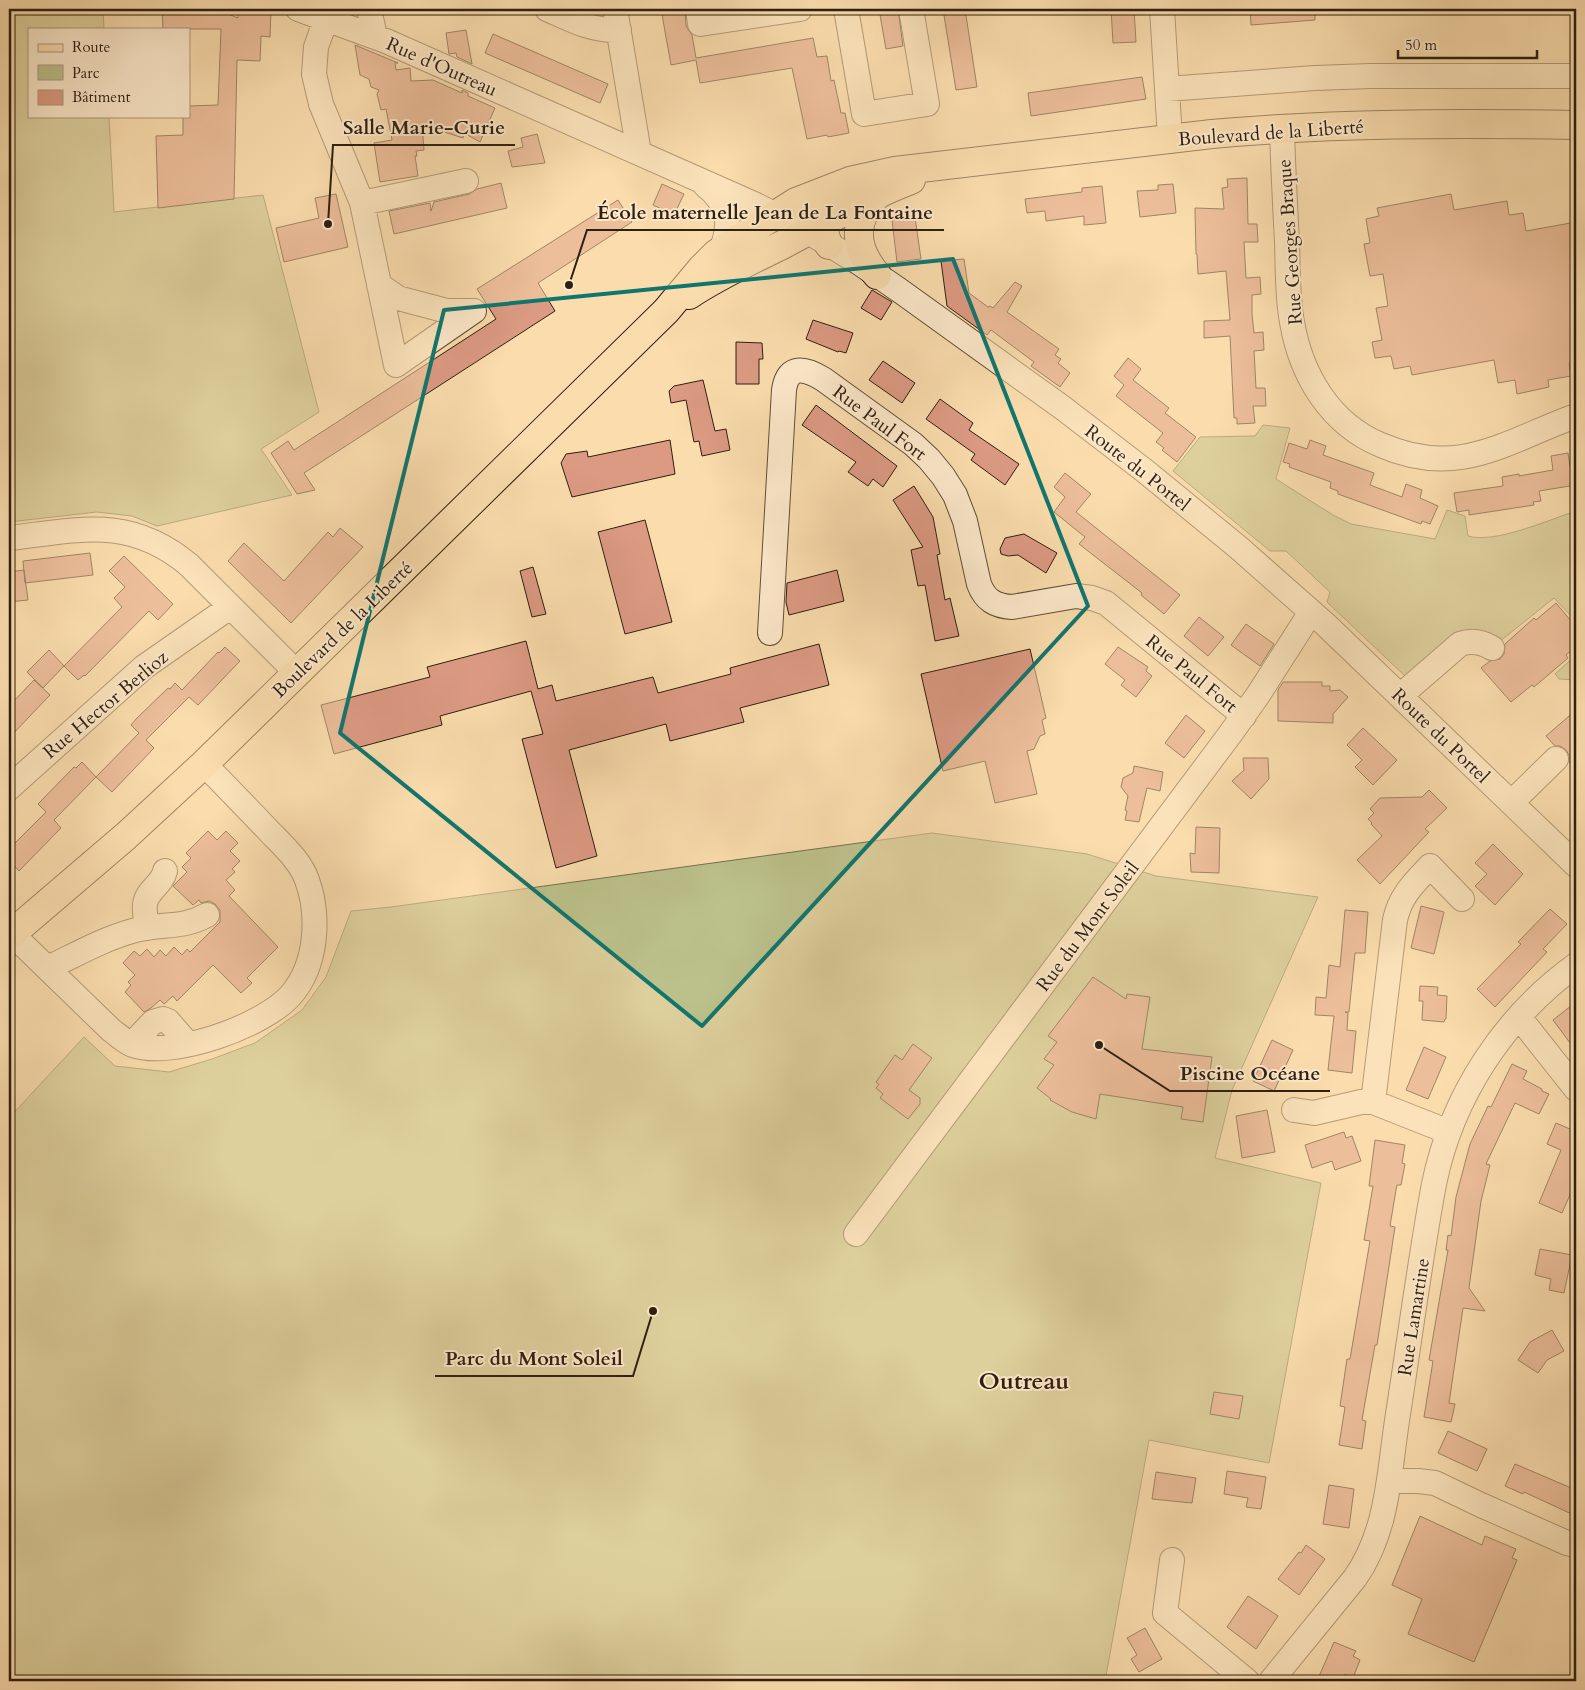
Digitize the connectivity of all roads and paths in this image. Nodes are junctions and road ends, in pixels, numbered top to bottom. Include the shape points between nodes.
1 (298, 9) edge
2 (370, 9) edge
3 (547, 9) edge
4 (698, 9) edge
5 (800, 9) edge
6 (846, 9) edge
7 (911, 9) edge
8 (1162, 9) edge
9 (326, 19) junction
10 (617, 19) edge
11 (375, 36) junction
12 (1576, 76) edge
13 (1167, 88) junction
14 (1576, 125) edge
15 (1282, 129) junction
16 (1170, 138) junction
17 (638, 153) junction
18 (698, 179) junction
19 (466, 181) dead end
20 (881, 183) junction
21 (362, 203) junction
22 (766, 221) junction
23 (820, 233) junction
24 (721, 251) junction
25 (877, 275) junction
26 (379, 285) dead end
27 (693, 292) junction
28 (666, 311) junction
29 (1576, 416) edge
30 (9, 538) edge
31 (230, 607) junction
32 (1311, 612) junction
33 (770, 633) dead end
34 (1492, 648) dead end
35 (297, 673) junction
36 (1400, 696) junction
37 (1244, 716) junction
38 (1556, 759) dead end
39 (204, 764) junction
40 (9, 788) edge
41 (1512, 802) junction
42 (1576, 865) edge
43 (165, 870) dead end
44 (1462, 898) dead end
45 (206, 915) dead end
46 (147, 928) junction
47 (10, 935) edge
48 (1576, 965) edge
49 (48, 968) junction
50 (1519, 1017) junction
51 (1576, 1089) edge
52 (1373, 1102) junction
53 (1294, 1110) dead end
54 (1449, 1132) junction
55 (856, 1234) dead end
56 (1389, 1480) junction
57 (1576, 1545) edge
58 (1172, 1560) dead end
59 (1247, 1681) edge
60 (1271, 1681) edge

1 - 9 street, Rue d'Outreau
2 - 11 street
3 - 10 street via 603,30
4 - 5 street via 700,24
6 - 7 street via 864,114 926,104
8 - 13 street
9 - 11 street, Rue d'Outreau
9 - 21 street via 316,48 314,74 321,104
10 - 17 street
11 - 17 street, Rue d'Outreau
12 - 13 street via 1370,76
13 - 16 street
14 - 15 main road, Boulevard de la Liberté
15 - 16 main road, Boulevard de la Liberté
15 - 29 street, Rue Georges Braque via 1293,330 1310,379 1336,415 1354,430 1384,446 1420,457 1447,459 1497,448
16 - 20 main road, Boulevard de la Liberté via 967,163
17 - 18 street, Route du Portel
18 - 22 street, Route du Portel via 736,196
18 - 24 street via 718,197 727,216 727,231
19 - 21 street
20 - 22 main road, Boulevard de la Liberté via 838,184 796,202
20 - 23 main road via 848,192 839,199 830,209
20 - 25 main road via 863,213 858,231 862,251
21 - 26 street
22 - 23 street, Route du Portel
22 - 24 main road, Boulevard de la Liberté
22 - 27 street via 748,246 720,264
23 - 25 street, Route du Portel
23 - 27 main road, Boulevard de la Liberté via 716,278
24 - 28 main road, Boulevard de la Liberté via 702,268
25 - 32 street, Route du Portel via 1118,450 1233,543
27 - 28 main road, Boulevard de la Liberté
28 - 35 main road, Boulevard de la Liberté
30 - 31 street via 92,529 134,533 154,541 188,564
31 - 35 street
31 - 40 street, Rue Hector Berlioz via 144,667
32 - 36 street, Route du Portel
32 - 37 street, Rue du Mont Soleil
33 - 37 street, Rue Paul Fort via 785,384 796,371 809,371 914,444 937,468 962,513 979,584 990,601 1003,607 1076,596 1106,603
34 - 36 street via 1472,641 1460,644
35 - 39 main road, Boulevard de la Liberté
36 - 41 street, Route du Portel
37 - 55 street, Rue du Mont Soleil
38 - 41 street
39 - 47 main road, Boulevard de la Liberté
39 - 49 street via 296,861 306,878 313,904 314,927 312,950 297,987 274,1010 248,1025 188,1044 155,1048 132,1044 111,1030
41 - 42 street, Route du Portel
43 - 46 street via 145,903
44 - 52 street via 1430,866 1408,888 1399,905
45 - 46 street via 185,924
46 - 49 street via 109,939
47 - 49 street
48 - 50 street, Rue Lamartine
50 - 51 street
50 - 54 street, Rue Lamartine via 1478,1071
52 - 53 street via 1314,1113
52 - 54 street
54 - 56 street, Rue Lamartine via 1433,1189
56 - 57 street via 1435,1483
56 - 60 street, Rue Lamartine via 1378,1536 1364,1565
58 - 59 street via 1165,1613

